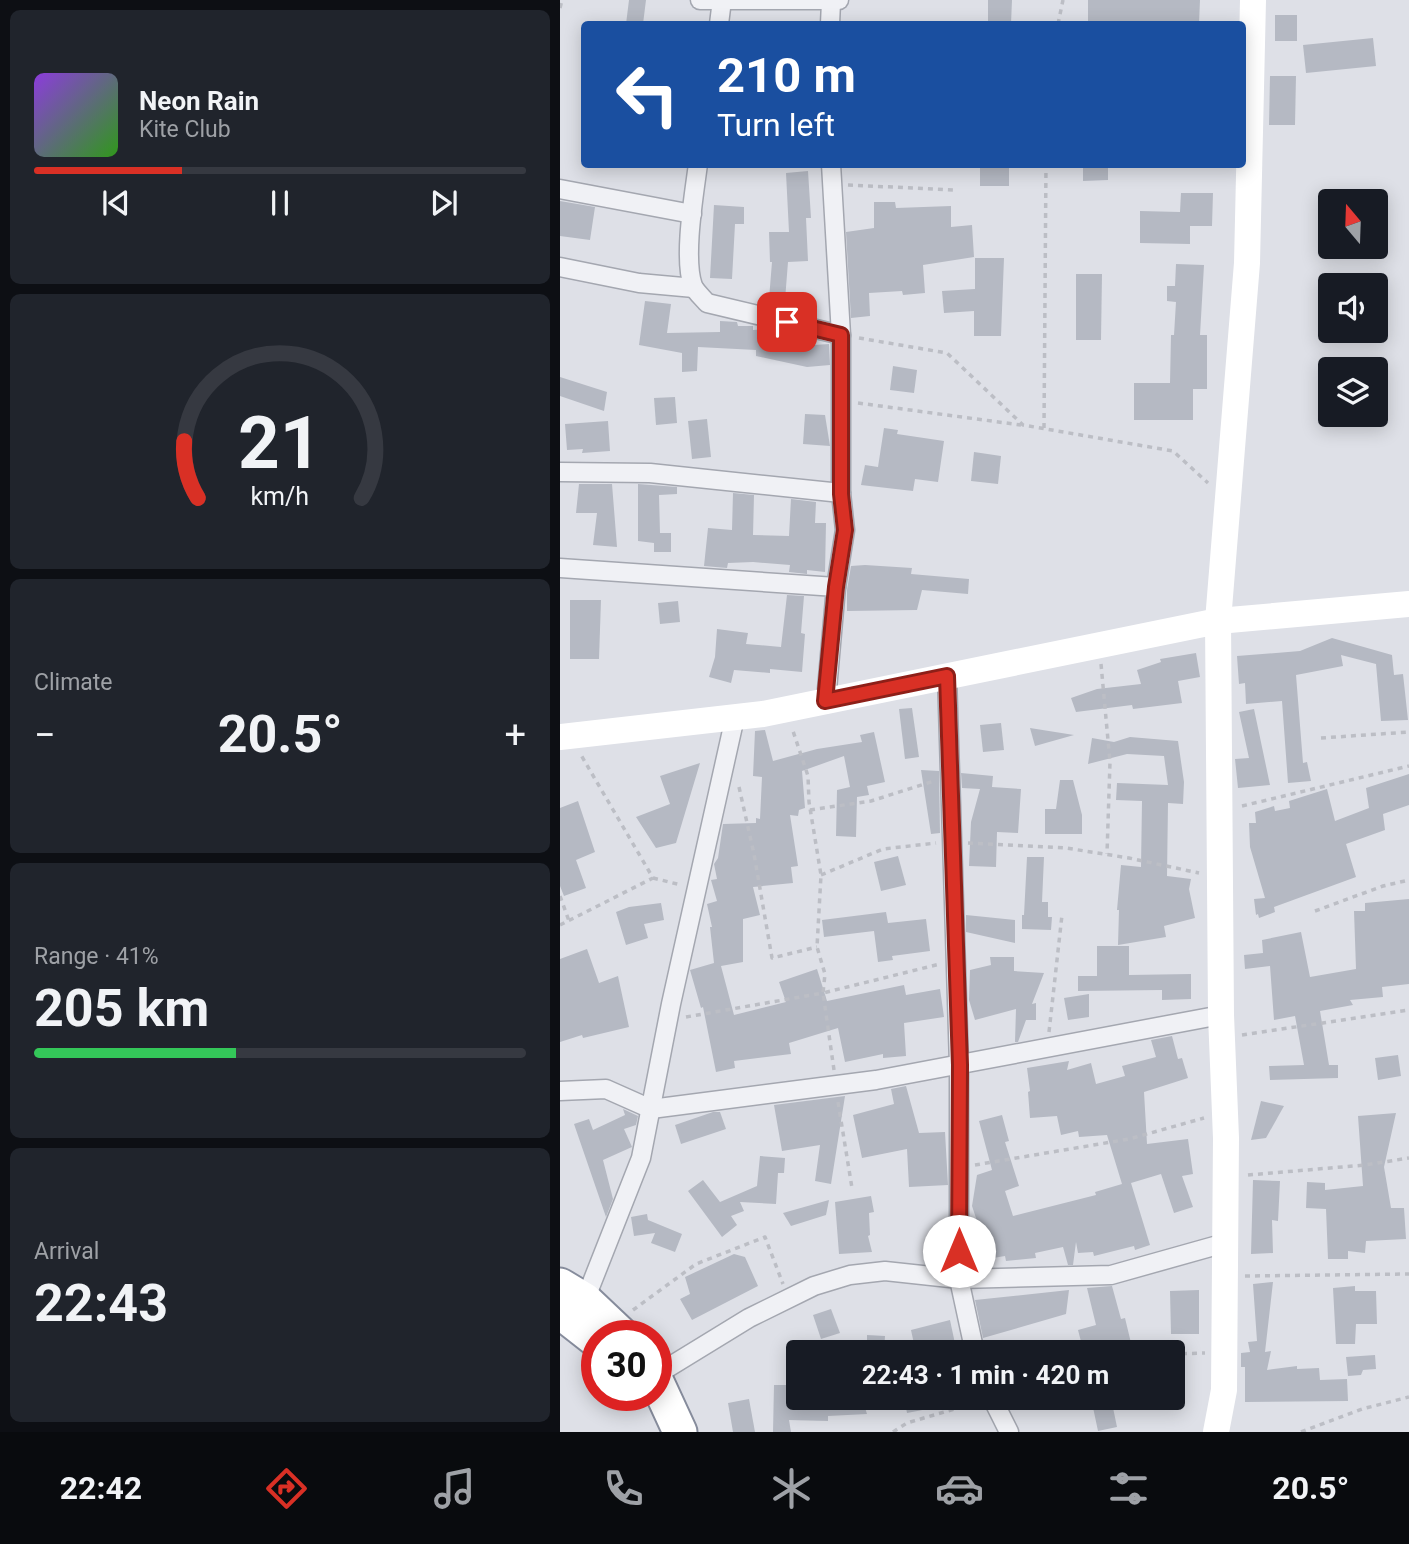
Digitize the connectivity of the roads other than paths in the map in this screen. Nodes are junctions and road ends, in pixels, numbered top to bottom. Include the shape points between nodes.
1 (700, 0) edge
2 (722, 0) edge
3 (1253, 0) edge
4 (835, 1) edge
5 (719, 21) edge
6 (831, 21) edge
7 (698, 168) edge
8 (831, 168) edge
9 (560, 189) edge
10 (692, 214) junction
11 (560, 267) edge
12 (694, 288) junction
13 (841, 335) junction
14 (560, 472) edge
15 (841, 494) junction
16 (560, 568) edge
17 (836, 587) junction
18 (1409, 604) edge
19 (1218, 621) junction
20 (947, 676) junction
21 (825, 701) junction
22 (734, 717) junction
23 (565, 736) edge
24 (1222, 1027) junction
25 (960, 1065) junction
26 (560, 1091) edge
27 (651, 1109) junction
28 (1225, 1243) junction
29 (959, 1279) junction
30 (568, 1299) edge
31 (593, 1320) edge
32 (972, 1340) edge
33 (672, 1368) edge
34 (997, 1410) edge
35 (649, 1411) edge
36 (671, 1411) edge
37 (657, 1432) edge
38 (680, 1432) edge
39 (1009, 1432) edge
40 (1216, 1432) edge

1 - 2 street
2 - 4 street
2 - 5 street
3 - 19 street via 1247,263
4 - 6 street
7 - 10 street
8 - 13 street
9 - 10 street
10 - 12 street
11 - 12 street
12 - 13 street via 708,303
13 - 15 street
14 - 15 street via 650,472
15 - 17 street via 845,530
16 - 17 street
17 - 21 street
18 - 19 street
19 - 20 street
19 - 24 street
20 - 21 street
20 - 25 street
21 - 22 street
22 - 23 street
22 - 27 street
24 - 25 street via 1047,1048
24 - 28 street
25 - 27 street
25 - 29 street
26 - 27 street via 606,1089
27 - 30 street via 641,1158
28 - 29 street via 1111,1275
28 - 40 street via 1224,1390
29 - 32 street
29 - 33 street via 885,1271 814,1286 750,1318
30 - 31 highway
34 - 39 street
35 - 37 highway
36 - 38 highway

